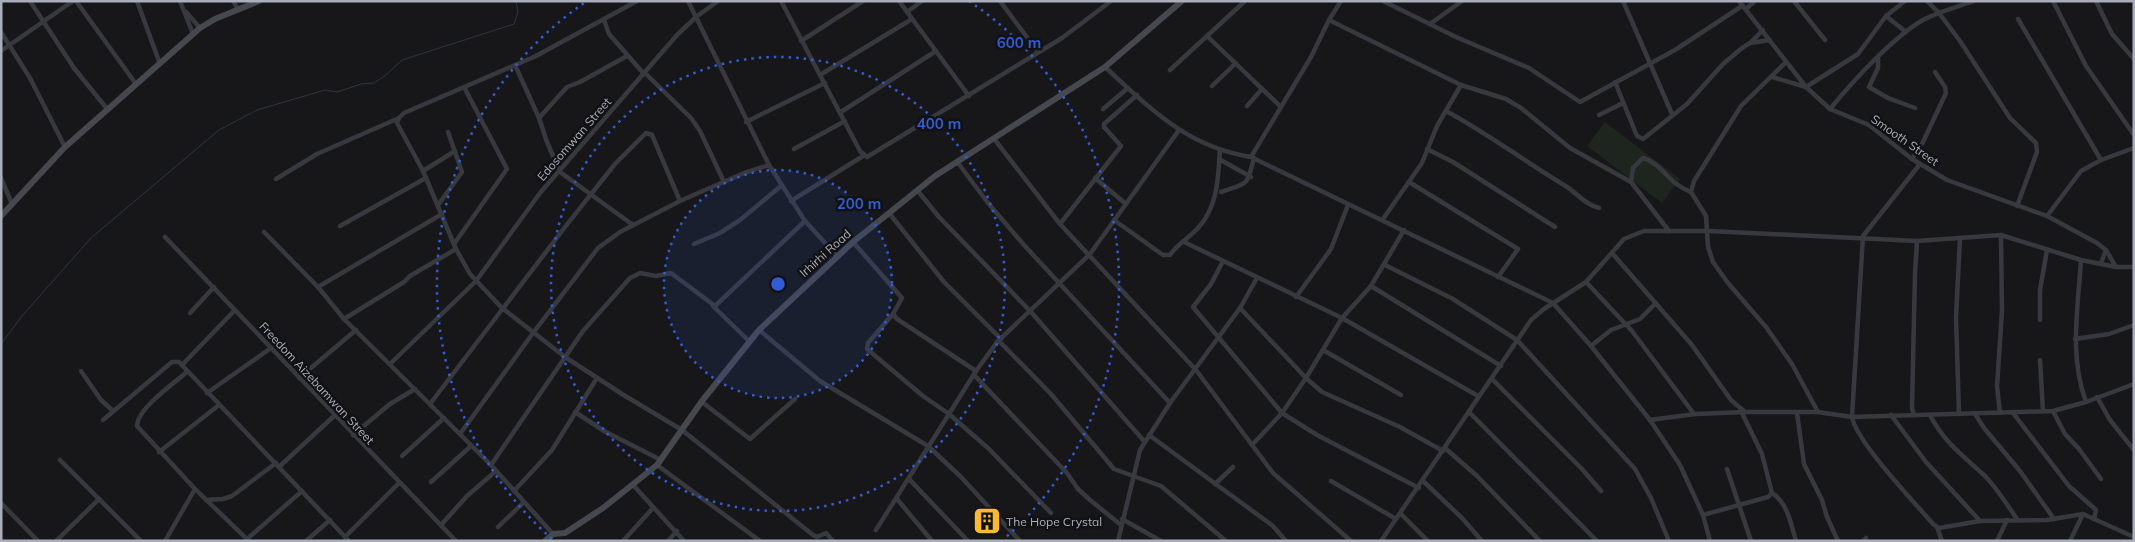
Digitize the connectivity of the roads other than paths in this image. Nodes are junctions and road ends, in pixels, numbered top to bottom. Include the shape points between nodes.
1 (30, 1) edge
2 (74, 1) edge
3 (137, 1) edge
4 (180, 1) edge
5 (233, 1) edge
6 (259, 1) edge
7 (637, 1) edge
8 (688, 1) edge
9 (718, 1) edge
10 (781, 1) edge
11 (864, 1) edge
12 (899, 1) edge
13 (922, 1) edge
14 (1000, 1) edge
15 (1111, 1) edge
16 (1182, 1) edge
17 (1245, 1) edge
18 (1383, 1) edge
19 (1462, 1) edge
20 (1622, 1) edge
21 (1755, 1) edge
22 (1794, 1) edge
23 (1905, 1) edge
24 (1927, 1) edge
25 (1974, 1) edge
26 (2053, 1) edge
27 (2096, 1) edge
28 (1340, 2) edge
29 (1743, 5) edge
30 (183, 9) junction
31 (238, 9) junction
32 (907, 12) junction
33 (1939, 13) junction
34 (1886, 16) junction
35 (696, 17) junction
36 (912, 19) junction
37 (2018, 19) dead end
38 (604, 20) junction
39 (1328, 20) junction
40 (43, 23) junction
41 (1430, 24) junction
42 (200, 28) junction
43 (1763, 30) junction
44 (1, 32) edge
45 (1906, 32) junction
46 (193, 34) junction
47 (1207, 36) junction
48 (1770, 40) junction
49 (1825, 40) dead end
50 (802, 41) junction
51 (1750, 43) junction
52 (10, 46) junction
53 (1, 51) edge
54 (936, 52) junction
55 (1038, 52) junction
56 (627, 56) junction
57 (1878, 58) junction
58 (2134, 60) edge
59 (1786, 62) junction
60 (1236, 63) junction
61 (160, 64) junction
62 (1648, 64) junction
63 (515, 65) junction
64 (1106, 67) junction
65 (1170, 70) dead end
66 (1935, 72) dead end
67 (644, 73) junction
68 (820, 75) junction
69 (1772, 77) junction
70 (1615, 82) junction
71 (825, 83) junction
72 (136, 84) junction
73 (1461, 85) junction
74 (1212, 86) dead end
75 (464, 87) junction
76 (1128, 88) junction
77 (1262, 88) junction
78 (1806, 88) junction
79 (1137, 95) junction
80 (969, 96) junction
81 (1623, 103) junction
82 (1247, 106) dead end
83 (1281, 107) junction
84 (1915, 108) dead end
85 (1103, 109) dead end
86 (1830, 109) junction
87 (108, 110) junction
88 (1446, 111) junction
89 (841, 112) junction
90 (1672, 114) junction
91 (1599, 115) dead end
92 (399, 118) junction
93 (540, 118) junction
94 (845, 121) junction
95 (746, 122) junction
96 (1179, 130) junction
97 (448, 132) dead end
98 (2134, 135) edge
99 (995, 140) junction
100 (65, 147) junction
101 (2134, 148) edge
102 (794, 149) dead end
103 (1427, 149) junction
104 (1220, 150) junction
105 (455, 151) junction
106 (863, 156) junction
107 (1253, 157) junction
108 (1219, 159) junction
109 (1912, 159) junction
110 (2101, 160) junction
111 (958, 162) junction
112 (1920, 164) junction
113 (769, 165) junction
114 (423, 171) junction
115 (560, 172) junction
116 (1251, 177) junction
117 (1, 178) edge
118 (426, 178) junction
119 (1095, 178) junction
120 (276, 179) dead end
121 (724, 182) junction
122 (1409, 182) junction
123 (1631, 182) junction
124 (781, 186) junction
125 (917, 190) junction
126 (1221, 192) dead end
127 (1691, 192) junction
128 (591, 194) junction
129 (680, 201) junction
130 (791, 201) junction
131 (12, 204) junction
132 (1126, 204) junction
133 (1348, 204) junction
134 (438, 206) junction
135 (2017, 206) junction
136 (1599, 208) dead end
137 (889, 213) junction
138 (442, 214) junction
139 (1, 216) edge
140 (2048, 216) junction
141 (1383, 219) junction
142 (1114, 220) junction
143 (806, 221) junction
144 (1060, 224) junction
145 (632, 225) junction
146 (340, 226) dead end
147 (1554, 227) dead end
148 (1404, 230) junction
149 (1709, 231) junction
150 (264, 232) dead end
151 (1669, 232) junction
152 (2000, 235) junction
153 (1863, 236) junction
154 (165, 238) dead end
155 (1960, 238) junction
156 (1918, 240) junction
157 (853, 242) junction
158 (1184, 242) junction
159 (454, 244) junction
160 (694, 244) dead end
161 (456, 249) junction
162 (2047, 250) junction
163 (2106, 250) junction
164 (1612, 253) junction
165 (1090, 254) junction
166 (837, 256) junction
167 (2081, 260) junction
168 (1223, 261) junction
169 (2101, 262) junction
170 (1385, 265) junction
171 (2116, 267) junction
172 (2134, 267) edge
173 (1498, 277) junction
174 (1257, 278) junction
175 (476, 281) junction
176 (1060, 282) junction
177 (1586, 282) junction
178 (1371, 286) junction
179 (214, 287) junction
180 (318, 287) junction
181 (1296, 297) junction
182 (1553, 303) junction
183 (1656, 303) junction
184 (713, 306) junction
185 (502, 308) junction
186 (1240, 308) junction
187 (235, 310) junction
188 (1031, 312) junction
189 (190, 313) dead end
190 (893, 314) junction
191 (1342, 318) junction
192 (344, 319) junction
193 (2040, 320) dead end
194 (1627, 325) junction
195 (2134, 325) edge
196 (356, 330) junction
197 (759, 330) junction
198 (533, 332) junction
199 (1220, 336) junction
200 (2075, 339) junction
201 (1000, 340) junction
202 (1517, 340) junction
203 (750, 342) junction
204 (1591, 346) junction
205 (271, 348) junction
206 (1323, 350) junction
207 (565, 357) junction
208 (2040, 360) dead end
209 (390, 364) junction
210 (182, 365) junction
211 (1501, 366) junction
212 (1196, 370) junction
213 (81, 371) dead end
214 (187, 372) junction
215 (975, 373) junction
216 (299, 378) junction
217 (597, 378) junction
218 (1306, 378) junction
219 (1492, 379) junction
220 (2134, 384) edge
221 (415, 389) junction
222 (207, 393) junction
223 (1401, 395) dead end
224 (1478, 396) junction
225 (2097, 397) junction
226 (795, 399) dead end
227 (702, 402) junction
228 (1170, 402) junction
229 (2086, 402) junction
230 (430, 404) junction
231 (219, 405) junction
232 (113, 411) junction
233 (2043, 411) junction
234 (2053, 411) junction
235 (575, 412) junction
236 (1469, 412) junction
237 (1743, 412) junction
238 (1818, 412) junction
239 (1282, 413) junction
240 (2000, 413) junction
241 (2013, 413) junction
242 (949, 414) junction
243 (1695, 414) junction
244 (1797, 414) junction
245 (1930, 414) junction
246 (1959, 414) junction
247 (1975, 414) junction
248 (1890, 415) junction
249 (1914, 415) junction
250 (334, 416) junction
251 (1852, 417) junction
252 (444, 418) junction
253 (103, 420) dead end
254 (1650, 420) junction
255 (682, 430) junction
256 (460, 434) junction
257 (353, 435) junction
258 (1149, 435) junction
259 (1144, 441) junction
260 (1252, 445) junction
261 (471, 446) junction
262 (928, 446) junction
263 (1444, 450) junction
264 (2134, 450) edge
265 (159, 452) junction
266 (402, 456) dead end
267 (60, 460) dead end
268 (659, 463) junction
269 (278, 465) junction
270 (491, 465) junction
271 (1233, 466) dead end
272 (1726, 469) dead end
273 (496, 471) junction
274 (1134, 477) junction
275 (909, 479) junction
276 (2101, 479) dead end
277 (1423, 481) junction
278 (431, 482) dead end
279 (1331, 482) dead end
280 (398, 483) junction
281 (1215, 484) junction
282 (634, 486) junction
283 (1419, 488) junction
284 (195, 489) junction
285 (302, 491) junction
286 (514, 491) junction
287 (1601, 491) dead end
288 (1772, 493) junction
289 (99, 499) junction
290 (897, 499) junction
291 (206, 500) junction
292 (1, 502) edge
293 (524, 502) junction
294 (1737, 504) junction
295 (653, 508) junction
296 (1051, 513) dead end
297 (1401, 514) junction
298 (2083, 514) junction
299 (1703, 515) junction
300 (1122, 519) junction
301 (1396, 519) junction
302 (2017, 519) junction
303 (2054, 519) junction
304 (2094, 519) junction
305 (330, 520) junction
306 (2007, 520) junction
307 (1980, 521) junction
308 (441, 525) junction
309 (1121, 526) junction
310 (498, 527) dead end
311 (1937, 527) junction
312 (876, 530) dead end
313 (677, 531) junction
314 (553, 534) junction
315 (2134, 537) edge
316 (347, 539) edge
317 (248, 540) edge
318 (38, 541) edge
319 (56, 541) edge
320 (141, 541) edge
321 (165, 541) edge
322 (306, 541) edge
323 (456, 541) edge
324 (545, 541) edge
325 (623, 541) edge
326 (668, 541) edge
327 (684, 541) edge
328 (760, 541) edge
329 (832, 541) edge
330 (932, 541) edge
331 (968, 541) edge
332 (1020, 541) edge
333 (1118, 541) edge
334 (1161, 541) edge
335 (1226, 541) edge
336 (1286, 541) edge
337 (1351, 541) edge
338 (1381, 541) edge
339 (1428, 541) edge
340 (1482, 541) edge
341 (1540, 541) edge
342 (1597, 541) edge
343 (1668, 541) edge
344 (1710, 541) edge
345 (1751, 541) edge
346 (1796, 541) edge
347 (1838, 541) edge
348 (1942, 541) edge
349 (1997, 541) edge
350 (2070, 541) edge

1 - 40 street
2 - 40 street
2 - 72 street
3 - 61 street
4 - 30 street
5 - 31 street
6 - 31 street
7 - 38 street
8 - 35 street
9 - 35 street, Edosomwan Street
10 - 50 street
11 - 50 street
12 - 32 street
13 - 32 street
14 - 55 street
15 - 55 street
16 - 64 street, Irhirhi Road
17 - 47 street
18 - 41 street
19 - 41 street
20 - 62 street
21 - 29 street
22 - 49 street
23 - 34 street
24 - 33 street
25 - 33 street
26 - 98 street via 2086,66
27 - 58 street via 2112,34
28 - 39 street
29 - 43 street, Smooth Street
29 - 62 street
30 - 42 street
30 - 46 street
31 - 42 street
32 - 36 street
33 - 45 street
33 - 135 street via 2010,118 2036,143 2037,152
34 - 45 street
34 - 78 street via 1858,54
35 - 67 street, Edosomwan Street
35 - 95 street
36 - 54 street
36 - 68 street
37 - 110 street
38 - 56 street via 609,34
38 - 63 street
39 - 73 street
39 - 83 street via 1311,57
40 - 52 street
40 - 87 street
41 - 70 street via 1529,68 1576,101 1580,102
42 - 46 street
43 - 48 street, Smooth Street
43 - 51 street
44 - 52 street
45 - 57 street
46 - 61 street
47 - 60 street
47 - 65 street
48 - 51 street
48 - 59 street, Smooth Street
50 - 68 street
51 - 90 street via 1722,64 1687,104
52 - 53 street
52 - 100 street
54 - 80 street
54 - 89 street
55 - 80 street
56 - 67 street
56 - 93 street via 567,86
57 - 84 street via 1878,68 1868,87
57 - 86 street
59 - 69 street
59 - 78 street, Smooth Street
60 - 74 street
60 - 77 street
61 - 72 street
62 - 70 street
62 - 90 street
63 - 75 street
63 - 93 street
64 - 76 street
64 - 99 street, Irhirhi Road
66 - 109 street via 1946,93
67 - 115 street, Edosomwan Street
67 - 121 street via 691,118
68 - 71 street
69 - 78 street
69 - 127 street via 1737,111 1694,181
70 - 81 street
71 - 89 street
71 - 95 street
72 - 87 street
73 - 88 street
73 - 123 street via 1506,99 1522,108 1570,148
75 - 92 street
75 - 159 street via 507,170
76 - 79 street
76 - 85 street
77 - 82 street
77 - 83 street
78 - 86 street, Smooth Street
79 - 96 street via 1160,118
79 - 119 street via 1104,124 1121,146
80 - 106 street via 873,154
81 - 90 street via 1641,140
81 - 91 street
83 - 107 street
86 - 109 street, Smooth Street via 1869,125
87 - 100 street
88 - 103 street
88 - 136 street
89 - 94 street
92 - 114 street via 397,123
92 - 120 street via 318,154
93 - 115 street
94 - 102 street
94 - 106 street
95 - 113 street
96 - 104 street
96 - 132 street
97 - 105 street
99 - 111 street, Irhirhi Road
99 - 144 street
100 - 131 street
101 - 110 street
103 - 122 street
103 - 147 street via 1454,162
104 - 107 street
104 - 108 street
105 - 114 street
105 - 134 street via 462,172
106 - 130 street
107 - 116 street
107 - 133 street
108 - 116 street
108 - 158 street via 1214,203 1207,217
109 - 112 street, Smooth Street
110 - 140 street via 2081,171
111 - 125 street, Irhirhi Road
111 - 176 street via 988,204
112 - 135 street, Smooth Street via 1946,180
112 - 153 street
113 - 121 street
113 - 124 street
114 - 118 street
115 - 128 street
115 - 175 street, Edosomwan Street via 540,193
116 - 126 street via 1245,183
117 - 131 street
118 - 134 street
118 - 146 street
119 - 132 street
119 - 144 street
121 - 129 street
122 - 141 street
122 - 173 street via 1517,248
123 - 127 street via 1633,168 1643,158 1661,169 1673,183
123 - 151 street
124 - 130 street
124 - 160 street via 740,220
125 - 137 street, Irhirhi Road
125 - 188 street
127 - 149 street via 1706,216
128 - 129 street via 626,151 646,133 652,135
128 - 145 street
128 - 185 street
129 - 145 street
130 - 143 street
131 - 139 street
132 - 142 street
133 - 141 street
133 - 181 street via 1331,248
134 - 138 street
135 - 140 street, Smooth Street
137 - 157 street, Irhirhi Road
137 - 201 street via 944,282
138 - 159 street
138 - 180 street
140 - 163 street, Smooth Street
141 - 148 street
142 - 158 street via 1163,255 1170,255 1177,245
142 - 165 street
143 - 166 street
143 - 184 street via 718,305
144 - 165 street
145 - 198 street via 598,248
148 - 170 street
148 - 173 street
149 - 151 street
149 - 153 street
149 - 238 street via 1708,247 1713,262 1792,364
150 - 180 street
151 - 164 street via 1644,231 1624,239
152 - 155 street
152 - 162 street
152 - 240 street via 2002,312 1997,386
153 - 156 street
153 - 251 street
154 - 179 street, Freedom Aizebamwan Street
155 - 156 street
155 - 246 street via 1956,317
156 - 249 street via 1914,273
157 - 166 street, Irhirhi Road
157 - 190 street via 902,298
158 - 168 street
159 - 161 street
161 - 175 street
161 - 192 street
162 - 167 street
162 - 193 street via 2040,290
163 - 169 street
163 - 171 street, Smooth Street
164 - 177 street
164 - 183 street
165 - 176 street
165 - 212 street
166 - 197 street, Irhirhi Road
167 - 169 street
167 - 200 street
168 - 174 street
168 - 199 street via 1193,306
169 - 171 street
170 - 178 street
170 - 202 street via 1453,299
171 - 172 street
173 - 182 street
174 - 181 street
174 - 186 street
175 - 185 street
175 - 209 street, Edosomwan Street
176 - 188 street
176 - 228 street
177 - 182 street
177 - 194 street
178 - 191 street
178 - 211 street
179 - 187 street, Freedom Aizebamwan Street
179 - 189 street
180 - 192 street
181 - 191 street
182 - 202 street via 1531,320
182 - 204 street
183 - 194 street via 1640,319
183 - 237 street
184 - 203 street
184 - 207 street via 670,273 656,276 635,274 583,331
185 - 198 street
185 - 230 street
186 - 199 street
186 - 218 street
187 - 205 street, Freedom Aizebamwan Street
187 - 210 street
188 - 201 street
188 - 259 street
190 - 215 street
190 - 242 street via 867,348
191 - 206 street
191 - 224 street
192 - 196 street
194 - 204 street via 1611,330
194 - 243 street
195 - 200 street via 2109,334
196 - 209 street
196 - 216 street
197 - 203 street, Irhirhi Road
197 - 262 street via 820,381
198 - 207 street
198 - 256 street
199 - 212 street
199 - 239 street
200 - 229 street via 2078,382
201 - 215 street
201 - 274 street via 1114,469
202 - 211 street
202 - 343 street via 1635,469
203 - 227 street, Irhirhi Road
204 - 254 street
205 - 216 street, Freedom Aizebamwan Street
205 - 222 street
206 - 218 street
206 - 223 street
207 - 217 street
207 - 270 street
208 - 233 street
209 - 221 street
210 - 214 street
210 - 232 street via 172,362
211 - 219 street
212 - 228 street
212 - 260 street
213 - 232 street
214 - 222 street
214 - 265 street via 146,409 138,421 139,429
215 - 242 street
215 - 309 street via 1078,488
216 - 250 street, Freedom Aizebamwan Street
217 - 235 street
217 - 255 street
218 - 239 street
218 - 263 street via 1322,392
219 - 224 street
219 - 287 street
220 - 225 street
221 - 230 street
221 - 257 street via 390,404
222 - 231 street
224 - 236 street
225 - 229 street
225 - 264 street via 2110,420
226 - 227 street via 750,439
227 - 255 street, Irhirhi Road
228 - 258 street
229 - 234 street
230 - 252 street
231 - 265 street
231 - 269 street
232 - 253 street
233 - 234 street
233 - 241 street
234 - 276 street via 2065,434
235 - 268 street
235 - 286 street via 552,450
236 - 263 street
236 - 342 street
237 - 243 street
237 - 244 street
237 - 288 street via 1762,454
238 - 244 street
238 - 251 street
239 - 260 street
239 - 283 street
240 - 241 street
240 - 247 street
241 - 304 street via 2069,486 2096,510
242 - 262 street
242 - 296 street via 989,449
243 - 254 street
244 - 347 street via 1804,464
245 - 246 street
245 - 249 street
245 - 302 street via 1940,434 1985,476
246 - 247 street
247 - 303 street
248 - 249 street
248 - 251 street
248 - 307 street via 1926,462
250 - 257 street, Freedom Aizebamwan Street
250 - 269 street
251 - 311 street via 1864,443
252 - 256 street
252 - 266 street
254 - 299 street via 1680,465
255 - 268 street, Irhirhi Road
255 - 329 street via 813,536 826,533
256 - 261 street
257 - 280 street, Freedom Aizebamwan Street
258 - 259 street
258 - 281 street
259 - 274 street via 1136,460
260 - 337 street via 1284,483
261 - 270 street
261 - 278 street
262 - 275 street
262 - 332 street via 962,477
263 - 277 street
263 - 341 street via 1478,476
265 - 284 street
267 - 289 street
268 - 282 street, Irhirhi Road
268 - 328 street
269 - 285 street
269 - 291 street via 232,496
270 - 273 street
271 - 281 street
272 - 294 street
273 - 286 street
273 - 308 street
274 - 300 street
274 - 335 street via 1161,486
275 - 290 street
275 - 331 street
277 - 283 street
277 - 340 street
279 - 301 street
280 - 308 street, Freedom Aizebamwan Street
280 - 316 street
281 - 336 street via 1273,526
282 - 295 street
282 - 314 street, Irhirhi Road via 565,533
283 - 297 street
284 - 291 street
284 - 321 street
285 - 305 street
285 - 317 street
286 - 293 street
288 - 294 street via 1768,497
288 - 346 street via 1791,520
289 - 319 street
289 - 320 street
290 - 312 street
290 - 330 street
291 - 317 street
292 - 318 street
293 - 310 street
293 - 314 street
294 - 299 street
294 - 345 street
295 - 313 street
295 - 325 street
297 - 301 street
297 - 339 street
298 - 303 street
298 - 304 street
298 - 350 street
299 - 344 street
300 - 309 street
300 - 334 street
301 - 338 street
302 - 303 street
302 - 306 street
304 - 315 street
305 - 316 street
305 - 322 street
306 - 307 street
306 - 349 street
307 - 311 street
308 - 323 street, Freedom Aizebamwan Street
309 - 333 street
311 - 348 street
313 - 326 street
313 - 327 street
314 - 324 street, Irhirhi Road

